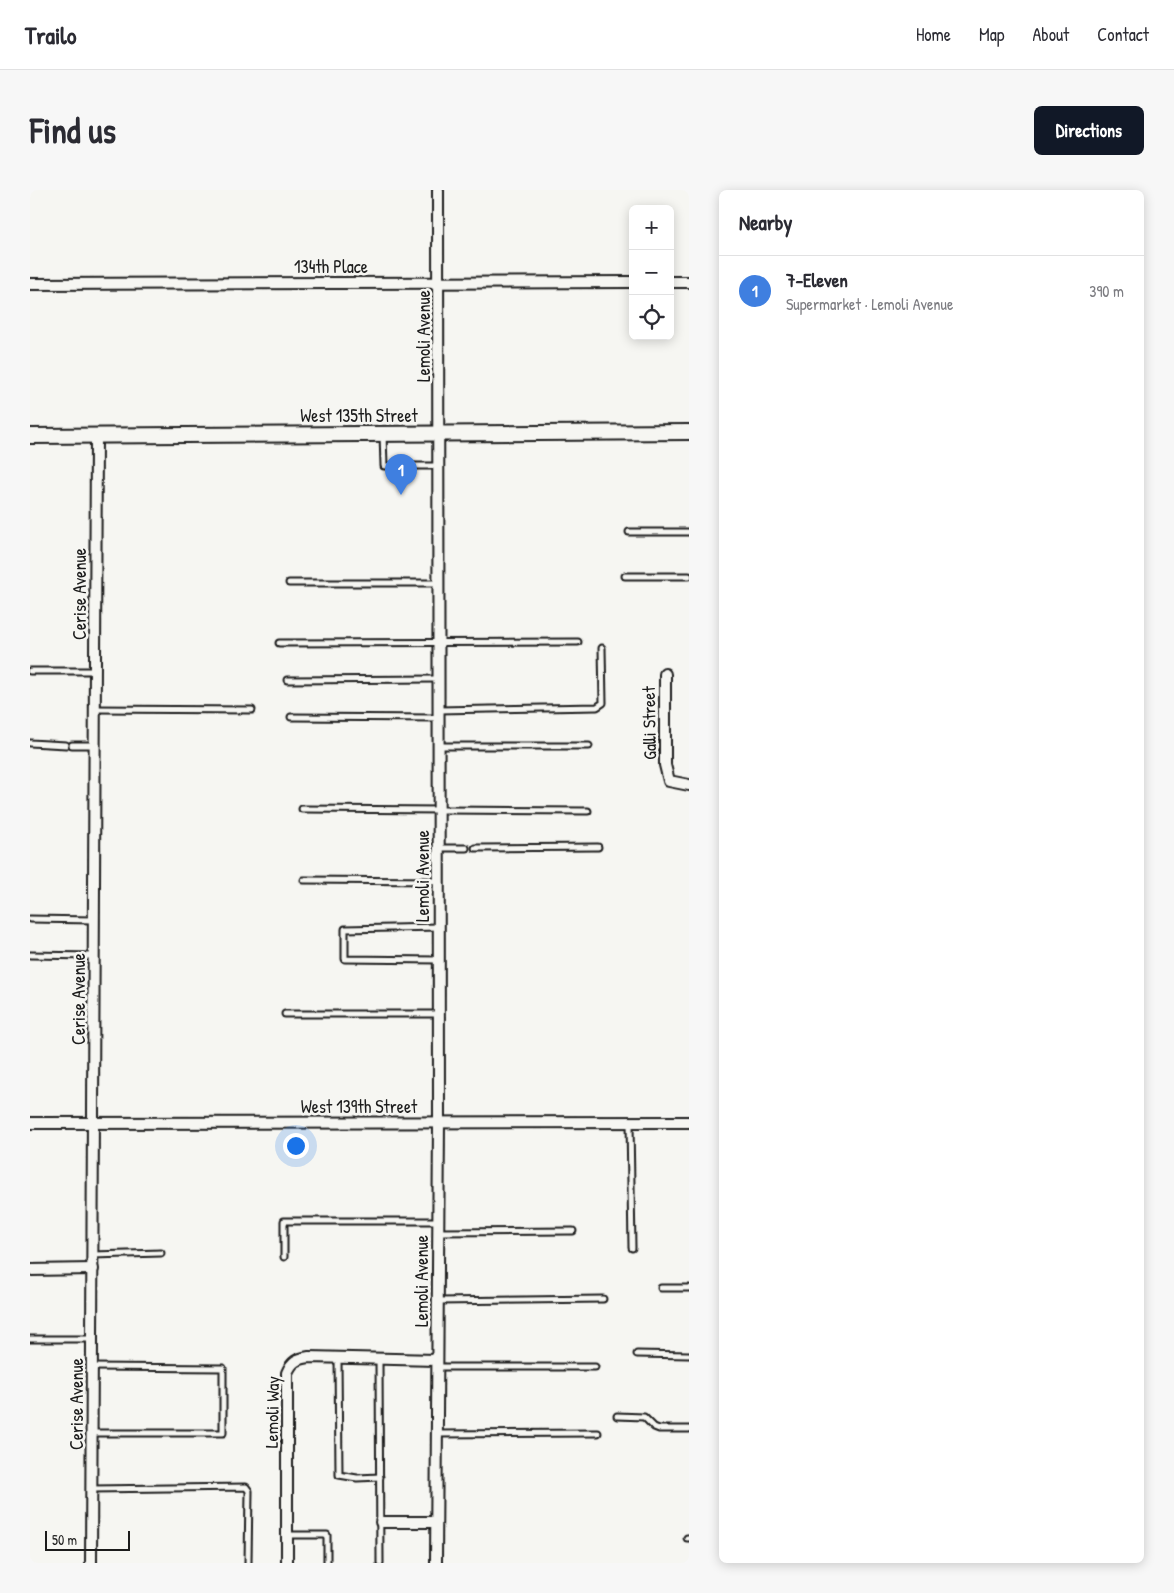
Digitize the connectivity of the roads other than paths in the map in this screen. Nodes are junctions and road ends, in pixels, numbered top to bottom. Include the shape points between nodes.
1 (438, 190) edge
2 (440, 282) junction
3 (629, 282) edge
4 (674, 282) edge
5 (689, 282) edge
6 (30, 284) edge
7 (689, 432) edge
8 (383, 433) junction
9 (438, 433) junction
10 (96, 435) junction
11 (30, 436) edge
12 (438, 466) junction
13 (629, 532) dead end
14 (689, 532) edge
15 (625, 576) dead end
16 (689, 576) edge
17 (289, 583) dead end
18 (439, 583) junction
19 (578, 642) dead end
20 (438, 643) junction
21 (279, 644) dead end
22 (602, 648) dead end
23 (30, 671) edge
24 (96, 671) junction
25 (665, 674) dead end
26 (439, 679) junction
27 (287, 680) dead end
28 (95, 709) junction
29 (252, 710) dead end
30 (439, 714) junction
31 (291, 717) dead end
32 (30, 743) edge
33 (95, 745) junction
34 (439, 746) junction
35 (588, 746) dead end
36 (689, 785) edge
37 (302, 809) dead end
38 (439, 811) junction
39 (588, 811) dead end
40 (598, 847) dead end
41 (439, 848) junction
42 (466, 848) dead end
43 (476, 848) dead end
44 (304, 880) dead end
45 (439, 881) junction
46 (30, 919) edge
47 (94, 920) junction
48 (439, 927) junction
49 (30, 955) edge
50 (94, 956) junction
51 (439, 960) junction
52 (285, 1014) dead end
53 (439, 1014) junction
54 (439, 1122) junction
55 (630, 1122) junction
56 (689, 1122) edge
57 (30, 1123) edge
58 (94, 1123) junction
59 (438, 1221) junction
60 (573, 1231) dead end
61 (438, 1232) junction
62 (632, 1248) dead end
63 (161, 1253) dead end
64 (93, 1255) junction
65 (284, 1257) dead end
66 (93, 1269) junction
67 (30, 1270) edge
68 (661, 1288) dead end
69 (689, 1288) edge
70 (603, 1299) dead end
71 (438, 1301) junction
72 (30, 1339) edge
73 (92, 1339) junction
74 (637, 1354) dead end
75 (689, 1355) edge
76 (338, 1358) junction
77 (379, 1359) junction
78 (437, 1363) junction
79 (92, 1367) junction
80 (595, 1367) dead end
81 (617, 1416) dead end
82 (689, 1429) edge
83 (92, 1433) junction
84 (598, 1433) dead end
85 (437, 1434) junction
86 (380, 1477) junction
87 (92, 1489) junction
88 (381, 1522) junction
89 (436, 1522) junction
90 (287, 1535) junction
91 (91, 1563) edge
92 (248, 1563) edge
93 (287, 1563) edge
94 (327, 1563) edge
95 (380, 1563) edge
96 (436, 1563) edge

1 - 2 street, Lemoli Avenue
2 - 3 street, 134th Place
2 - 6 street, 134th Place
2 - 9 street, Lemoli Avenue
4 - 5 street
7 - 9 street, West 135th Street
8 - 9 street, West 135th Street
8 - 10 street, West 135th Street
8 - 12 lane via 384,466
9 - 12 street, Lemoli Avenue
10 - 11 street, West 135th Street
10 - 24 street, Cerise Avenue
12 - 18 street, Lemoli Avenue
13 - 14 lane
15 - 16 lane
17 - 18 lane
18 - 20 street, Lemoli Avenue
19 - 20 lane
20 - 21 lane
20 - 26 street, Lemoli Avenue
22 - 30 lane via 603,703 597,707
23 - 24 lane
24 - 28 street, Cerise Avenue
25 - 36 street, Galli Street via 665,766 669,781
26 - 27 lane
26 - 30 street, Lemoli Avenue
28 - 29 lane
28 - 33 street, Cerise Avenue
30 - 31 lane
30 - 34 street, Lemoli Avenue
32 - 33 lane
33 - 47 street, Cerise Avenue
34 - 35 lane
34 - 38 street, Lemoli Avenue
37 - 38 lane
38 - 39 lane
38 - 41 street, Lemoli Avenue
40 - 43 lane
41 - 42 lane
41 - 45 street, Lemoli Avenue
44 - 45 lane
45 - 48 street, Lemoli Avenue
46 - 47 lane
47 - 50 street, Cerise Avenue
48 - 51 street, Lemoli Avenue
48 - 51 lane via 345,929 345,959
49 - 50 lane
50 - 58 street, Cerise Avenue
51 - 53 street, Lemoli Avenue
52 - 53 lane
53 - 54 street, Lemoli Avenue
54 - 55 street, West 139th Street
54 - 58 street, West 139th Street
54 - 59 street, Lemoli Avenue
55 - 56 street, West 139th Street
55 - 62 lane
57 - 58 street, West 139th Street
58 - 64 street, Cerise Avenue
59 - 61 street, Lemoli Avenue
59 - 65 lane via 284,1221
60 - 61 lane
61 - 71 street, Lemoli Avenue
63 - 64 lane
64 - 66 street, Cerise Avenue
66 - 67 street
66 - 73 street, Cerise Avenue
68 - 69 lane
70 - 71 lane
71 - 78 street, Lemoli Avenue
72 - 73 lane
73 - 79 street, Cerise Avenue
74 - 75 lane
76 - 77 street, Lemoli Way
76 - 86 lane via 339,1475
76 - 90 street, Lemoli Way via 309,1357 297,1359 290,1365
77 - 78 street, Lemoli Way
77 - 86 lane
78 - 80 lane
78 - 85 street, Lemoli Avenue
79 - 83 street, Cerise Avenue
79 - 83 lane via 223,1368 223,1433
81 - 82 lane via 644,1416 659,1429
83 - 87 street, Cerise Avenue
84 - 85 lane
85 - 89 street, Lemoli Avenue
86 - 88 lane
87 - 91 street, Cerise Avenue
87 - 92 lane via 246,1487 249,1491
88 - 89 street
88 - 95 lane
89 - 96 street, Lemoli Avenue
90 - 93 street, Lemoli Way
90 - 94 lane via 327,1535

